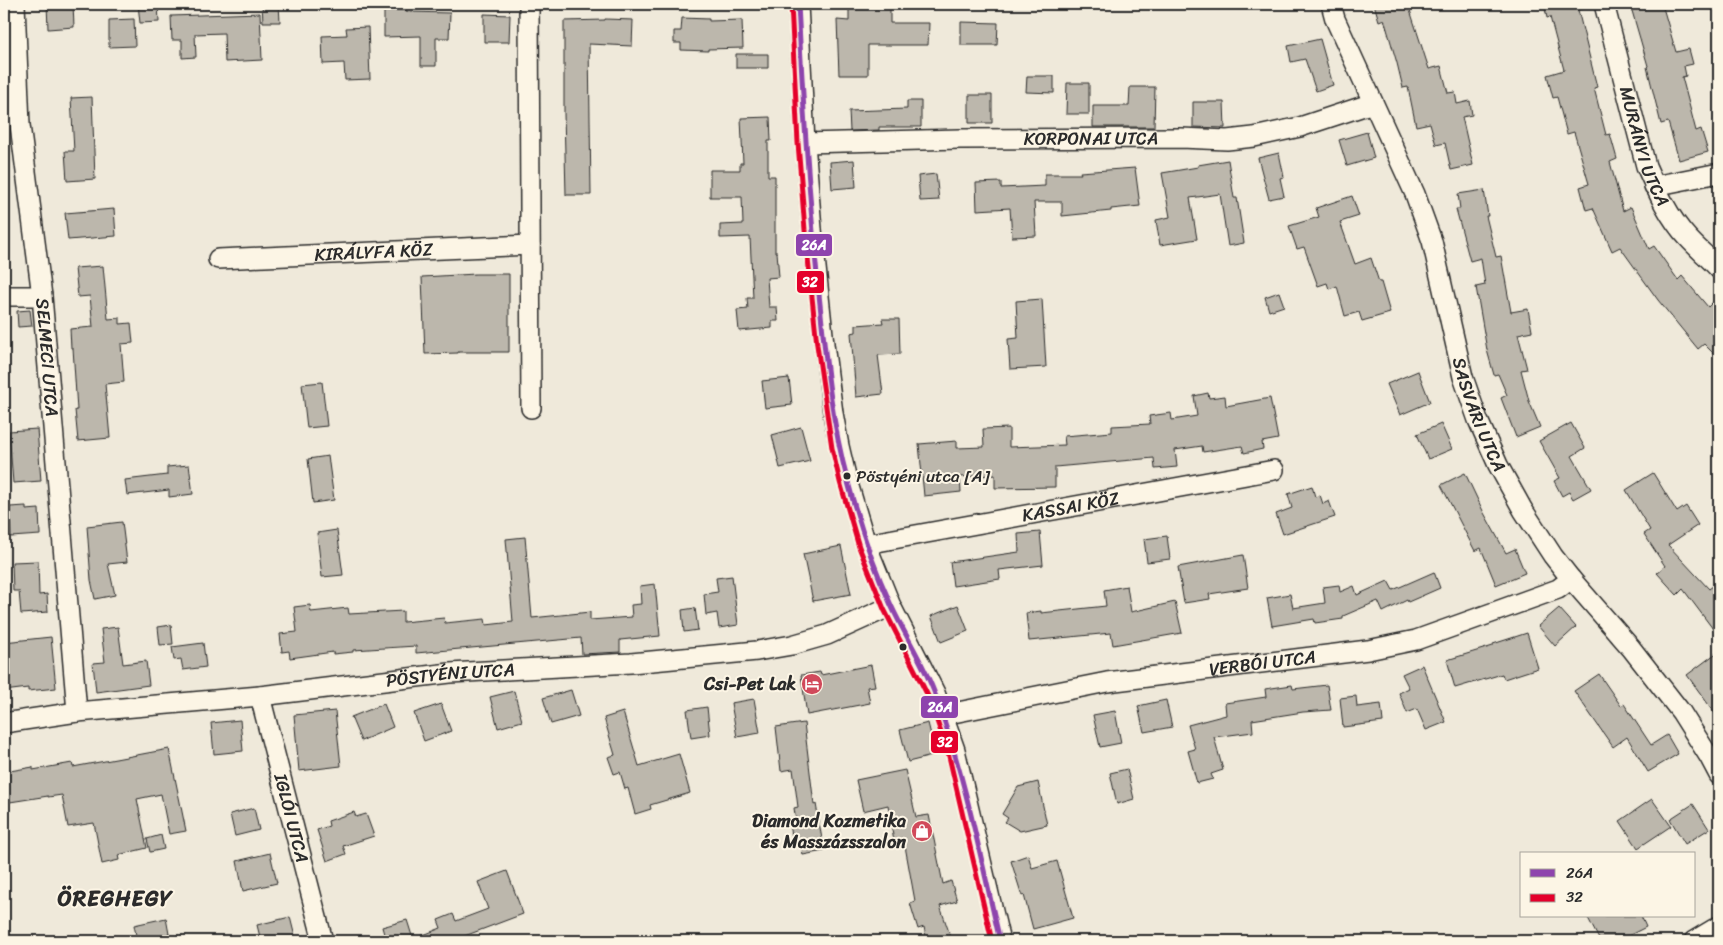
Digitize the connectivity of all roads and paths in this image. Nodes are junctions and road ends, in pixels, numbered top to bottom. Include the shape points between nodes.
1 (15, 4) edge
2 (529, 4) edge
3 (798, 4) edge
4 (1331, 4) edge
5 (1604, 4) edge
6 (1373, 103) junction
7 (805, 143) junction
8 (1719, 173) edge
9 (1654, 186) junction
10 (530, 245) junction
11 (218, 259) dead end
12 (1719, 269) edge
13 (4, 296) edge
14 (42, 296) junction
15 (531, 408) dead end
16 (1274, 470) dead end
17 (866, 544) junction
18 (1571, 579) junction
19 (891, 606) junction
20 (260, 696) junction
21 (77, 712) junction
22 (943, 715) junction
23 (4, 723) edge
24 (1719, 775) edge
25 (1719, 926) edge
26 (323, 941) edge
27 (1000, 941) edge
28 (1694, 941) edge

1 - 14 street, SELMECI UTCA via 20,125
2 - 10 street
3 - 7 street
4 - 6 street, SASVÁRI UTCA via 1334,19
5 - 9 street, MURÁNYI UTCA
6 - 7 street, KORPONAI UTCA via 1300,127 1227,140 960,139
6 - 18 street, SASVÁRI UTCA via 1415,194 1432,241 1463,377 1478,420 1498,466 1553,556
7 - 17 street via 833,413 847,480
8 - 9 street
9 - 12 street, MURÁNYI UTCA via 1676,223
10 - 11 street, KIRÁLYFA KÖZ
10 - 15 street
13 - 14 street
14 - 21 street, SELMECI UTCA
16 - 17 street, KASSAI KÖZ
17 - 19 street
18 - 22 street, VERBÓI UTCA via 1558,589 1397,645 1107,682
18 - 24 street, SASVÁRI UTCA via 1681,712
19 - 20 street, PÖSTYÉNI UTCA via 828,635 757,651 631,663 450,673
19 - 22 street
20 - 21 street, PÖSTYÉNI UTCA
20 - 26 street, IGLÓI UTCA
21 - 23 street, PÖSTYÉNI UTCA
22 - 27 street via 962,775
25 - 28 street

